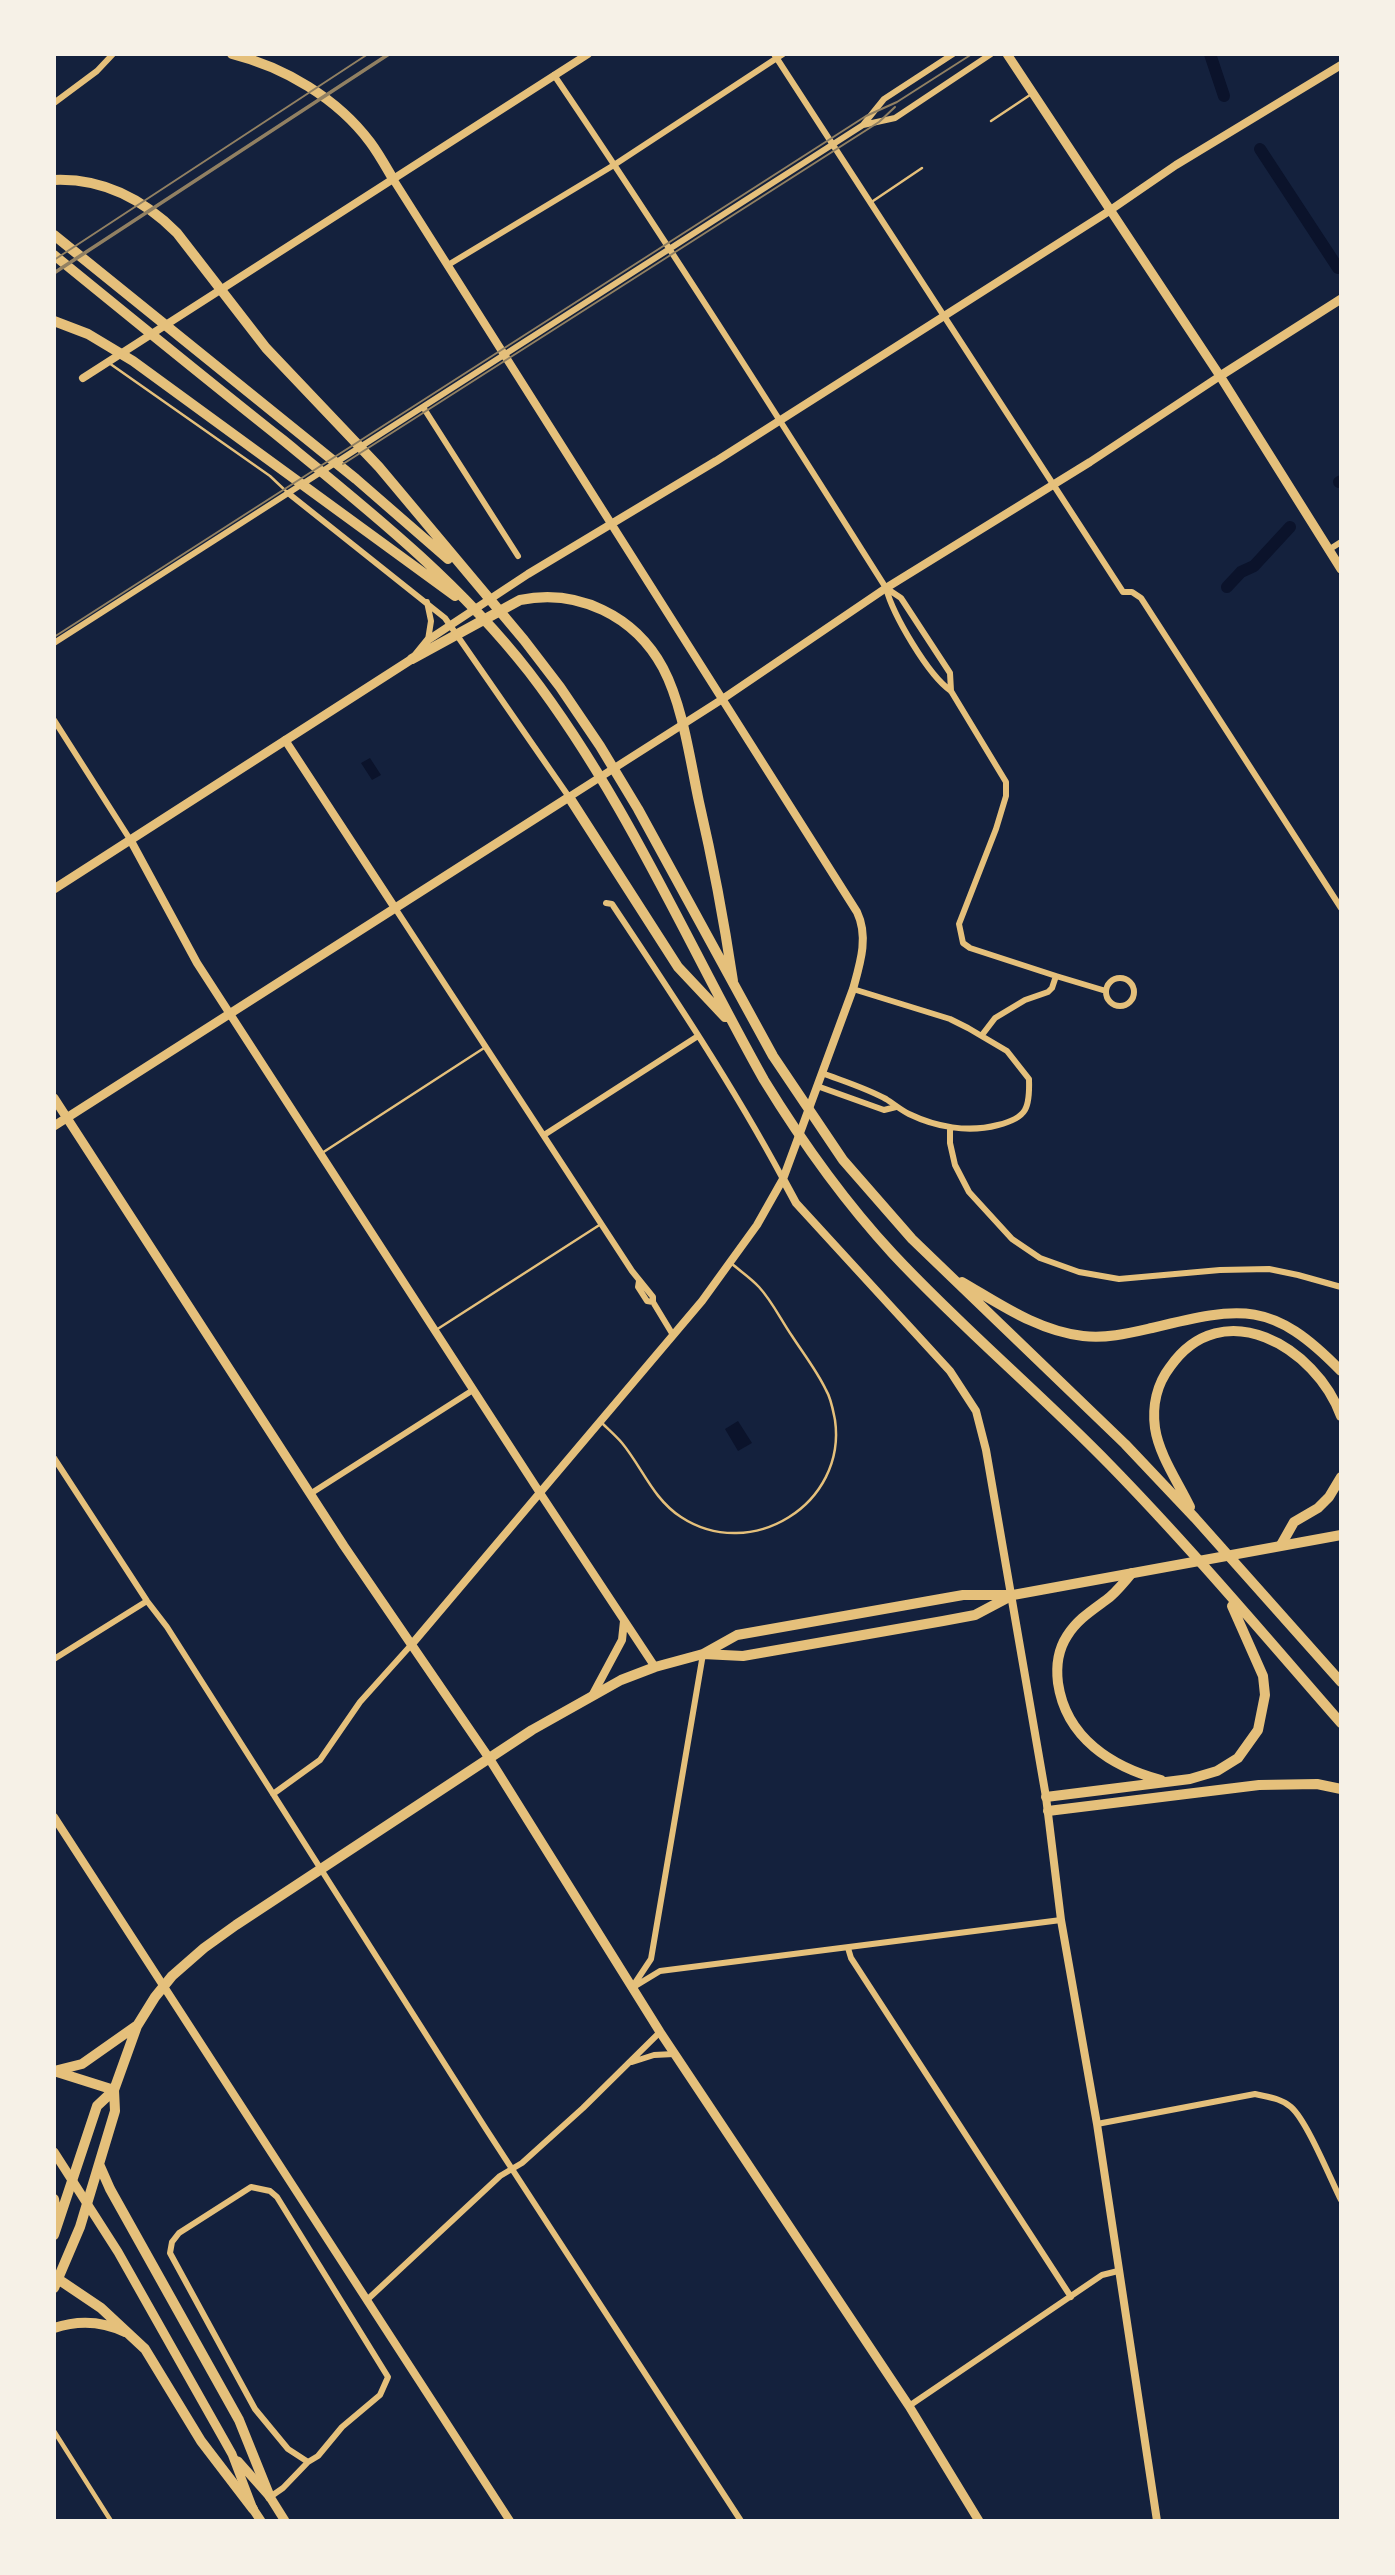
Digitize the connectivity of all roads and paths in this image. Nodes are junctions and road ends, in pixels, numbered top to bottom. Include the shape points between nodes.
1 (113, 54) edge
2 (232, 54) edge
3 (588, 54) edge
4 (953, 54) edge
5 (991, 54) edge
6 (1007, 54) edge
7 (778, 56) edge
8 (1341, 65) edge
9 (554, 75) junction
10 (1032, 93) junction
11 (54, 103) edge
12 (991, 121) dead end
13 (863, 125) junction
14 (833, 144) junction
15 (614, 165) junction
16 (922, 168) dead end
17 (393, 179) junction
18 (54, 180) edge
19 (871, 202) junction
20 (1109, 211) junction
21 (54, 235) edge
22 (669, 249) junction
23 (54, 255) edge
24 (448, 265) junction
25 (1341, 299) edge
26 (943, 315) junction
27 (54, 321) edge
28 (505, 355) junction
29 (106, 362) junction
30 (1220, 376) junction
31 (83, 378) dead end
32 (423, 407) junction
33 (779, 421) junction
34 (1054, 484) junction
35 (288, 493) junction
36 (612, 524) junction
37 (1341, 542) edge
38 (1330, 549) junction
39 (518, 556) dead end
40 (1341, 569) edge
41 (886, 588) junction
42 (483, 592) junction
43 (427, 602) junction
44 (480, 614) junction
45 (455, 630) junction
46 (428, 640) junction
47 (54, 643) edge
48 (412, 659) junction
49 (951, 691) junction
50 (721, 700) junction
51 (54, 720) edge
52 (285, 740) junction
53 (569, 797) junction
54 (131, 841) junction
55 (54, 889) edge
56 (606, 903) dead end
57 (395, 908) junction
58 (1341, 908) edge
59 (1056, 976) junction
60 (853, 989) junction
61 (735, 990) junction
62 (1106, 991) junction
63 (230, 1013) junction
64 (734, 1026) junction
65 (982, 1035) junction
66 (698, 1036) junction
67 (487, 1046) junction
68 (821, 1073) junction
69 (817, 1086) junction
70 (54, 1098) edge
71 (896, 1107) junction
72 (67, 1118) junction
73 (54, 1126) edge
74 (950, 1128) junction
75 (544, 1135) junction
76 (321, 1153) junction
77 (783, 1179) junction
78 (601, 1224) junction
79 (731, 1263) junction
80 (948, 1274) junction
81 (1341, 1287) edge
82 (436, 1330) junction
83 (673, 1335) junction
84 (1341, 1371) edge
85 (473, 1390) junction
86 (1341, 1416) edge
87 (601, 1422) junction
88 (54, 1458) edge
89 (1341, 1477) edge
90 (540, 1493) junction
91 (310, 1494) junction
92 (1195, 1518) junction
93 (1341, 1535) edge
94 (1281, 1545) junction
95 (1132, 1573) junction
96 (1226, 1593) junction
97 (1013, 1595) junction
98 (147, 1601) junction
99 (624, 1621) junction
100 (412, 1644) junction
101 (703, 1654) junction
102 (54, 1659) edge
103 (655, 1667) junction
104 (1341, 1682) edge
105 (592, 1696) junction
106 (1341, 1723) edge
107 (488, 1758) junction
108 (1167, 1782) junction
109 (1341, 1789) edge
110 (273, 1794) junction
111 (1046, 1797) junction
112 (1048, 1811) junction
113 (54, 1817) edge
114 (322, 1869) junction
115 (1061, 1920) junction
116 (848, 1948) junction
117 (164, 1985) junction
118 (632, 1988) junction
119 (137, 2025) junction
120 (660, 2032) junction
121 (674, 2054) junction
122 (631, 2062) junction
123 (54, 2071) edge
124 (114, 2090) junction
125 (1097, 2124) junction
126 (54, 2152) edge
127 (99, 2164) junction
128 (512, 2168) junction
129 (54, 2199) edge
130 (1341, 2200) edge
131 (56, 2232) edge
132 (1118, 2271) junction
133 (56, 2281) edge
134 (1071, 2297) junction
135 (368, 2299) junction
136 (54, 2328) edge
137 (132, 2336) junction
138 (909, 2406) junction
139 (54, 2431) edge
140 (232, 2454) junction
141 (308, 2462) junction
142 (270, 2497) junction
143 (253, 2509) junction
144 (111, 2521) edge
145 (261, 2521) edge
146 (285, 2521) edge
147 (510, 2521) edge
148 (741, 2521) edge
149 (979, 2521) edge
150 (1157, 2521) edge

1 - 11 street
2 - 17 highway via 290,75 342,113 370,142
3 - 9 street
4 - 13 street via 884,99
5 - 13 street via 895,118
6 - 10 main road
7 - 14 street
7 - 15 street
8 - 20 street
9 - 15 street
9 - 17 street
10 - 12 lane
10 - 20 main road
13 - 14 street
14 - 19 street
14 - 22 street
15 - 22 street
15 - 24 street
16 - 19 lane
17 - 24 street
17 - 29 street
18 - 42 highway via 91,182 116,190 163,218 266,348 379,467
19 - 26 street
20 - 26 street
20 - 30 main road
21 - 42 highway via 356,479
22 - 28 street
22 - 33 street
23 - 44 highway via 388,526
24 - 28 street
25 - 30 main road
26 - 33 street
26 - 34 street
27 - 44 highway via 88,334 133,361
28 - 32 street
28 - 36 street
29 - 31 street
29 - 35 lane
30 - 34 street
30 - 38 main road
32 - 35 street
32 - 39 street
33 - 36 street
33 - 41 street
34 - 41 street
34 - 58 street via 1123,592 1141,598
35 - 43 street
35 - 47 street
36 - 45 street via 528,574
36 - 50 street
37 - 38 street
38 - 40 main road
41 - 49 street via 890,606 939,682
41 - 49 street via 901,598 950,673
41 - 50 street
42 - 61 highway via 560,687 600,746
43 - 45 street
43 - 46 street
44 - 64 highway via 556,708 598,771
45 - 46 street
45 - 48 highway
45 - 53 street
45 - 61 highway via 520,600 550,596 592,605 620,619 642,640 663,668 676,703 717,881
46 - 48 street
48 - 52 main road
49 - 59 street via 1006,782 996,828 959,924 963,943
50 - 53 street
50 - 60 street via 857,912 862,945
51 - 54 street
52 - 54 main road
52 - 57 street
53 - 57 main road
53 - 64 highway via 678,967
54 - 55 main road
54 - 63 street via 197,963
56 - 66 street via 612,904
57 - 63 main road
57 - 67 street
59 - 62 street
59 - 65 street via 1048,992 1025,999 995,1018
60 - 65 street via 950,1019
60 - 68 street
61 - 80 highway via 772,1056 843,1160
62 - 62 street via 1119,977 1131,983 1134,994 1127,1004 1115,1005
63 - 72 main road
63 - 76 street
64 - 96 highway via 790,1122 892,1254 1110,1465
65 - 74 street via 1007,1051 1029,1079 1028,1105 1019,1118 1008,1123 981,1129
66 - 75 street
66 - 77 street
67 - 75 street
67 - 76 lane
68 - 69 street
68 - 71 street
69 - 71 street via 884,1110
69 - 77 street
70 - 72 main road
71 - 74 street
72 - 73 main road
72 - 91 main road
74 - 81 street via 955,1165 969,1192 1012,1239 1040,1258 1079,1272 1119,1279 1269,1269
75 - 78 street
76 - 82 street
77 - 79 street
77 - 97 street via 796,1203 921,1338 976,1410
78 - 82 lane
78 - 83 street via 644,1283
79 - 83 street
79 - 87 lane via 764,1292 827,1391 835,1422 833,1454 826,1478 807,1503 796,1514 763,1530 719,1533 697,1526 659,1498 622,1443
80 - 84 highway via 1032,1321 1084,1336 1126,1334 1226,1312 1262,1315 1293,1329
80 - 92 highway
82 - 85 street
83 - 87 street
85 - 90 street
85 - 91 street
86 - 92 highway via 1314,1371 1279,1342 1240,1331 1214,1334 1191,1345 1165,1374 1154,1416 1159,1443
87 - 90 street
88 - 98 street
89 - 94 highway via 1318,1508 1294,1522
90 - 99 street
90 - 100 street
91 - 100 main road
92 - 104 highway
93 - 94 main road
94 - 95 main road
95 - 97 main road
95 - 108 highway via 1078,1621 1065,1639 1059,1657 1059,1690 1077,1731 1094,1748 1126,1768
96 - 106 highway
96 - 108 highway via 1263,1676 1262,1719 1246,1749 1229,1765 1206,1776
97 - 101 main road via 963,1595 751,1632
97 - 101 main road via 975,1615 743,1656
97 - 111 street
98 - 102 street
98 - 110 street
99 - 103 street
99 - 105 street via 622,1640
100 - 107 main road
100 - 110 street via 360,1702 320,1760
101 - 103 main road
101 - 118 street via 651,1959
103 - 105 main road
105 - 107 main road
107 - 114 main road
107 - 118 main road
108 - 111 highway
109 - 112 highway via 1317,1784 1259,1785
110 - 114 street
111 - 112 street
112 - 115 street
113 - 117 street
114 - 117 main road via 204,1948
114 - 128 street
115 - 116 street
115 - 125 street
116 - 118 street via 660,1971
116 - 134 street
117 - 119 main road
117 - 135 street
118 - 120 main road
119 - 123 main road via 82,2064
119 - 124 main road
120 - 121 main road
120 - 122 street
121 - 122 street
121 - 138 main road
122 - 128 street
123 - 124 main road
124 - 127 main road via 115,2111
124 - 131 main road via 97,2106
125 - 130 street via 1255,2094 1279,2099 1301,2121
125 - 132 street
126 - 140 main road via 118,2252
127 - 133 main road via 80,2227
127 - 142 main road via 239,2420
128 - 135 street
128 - 148 street
129 - 131 main road
132 - 134 street via 1102,2275
132 - 150 street
133 - 137 main road via 101,2308
134 - 138 street
135 - 147 street
136 - 137 main road via 98,2324
137 - 143 main road via 145,2349 201,2441
138 - 149 main road
139 - 144 street
140 - 142 main road
140 - 143 main road
141 - 141 street via 380,2395 388,2377 277,2197 261,2187 251,2187 180,2233 170,2253 255,2409 288,2449
141 - 142 street
142 - 146 main road
143 - 145 main road

